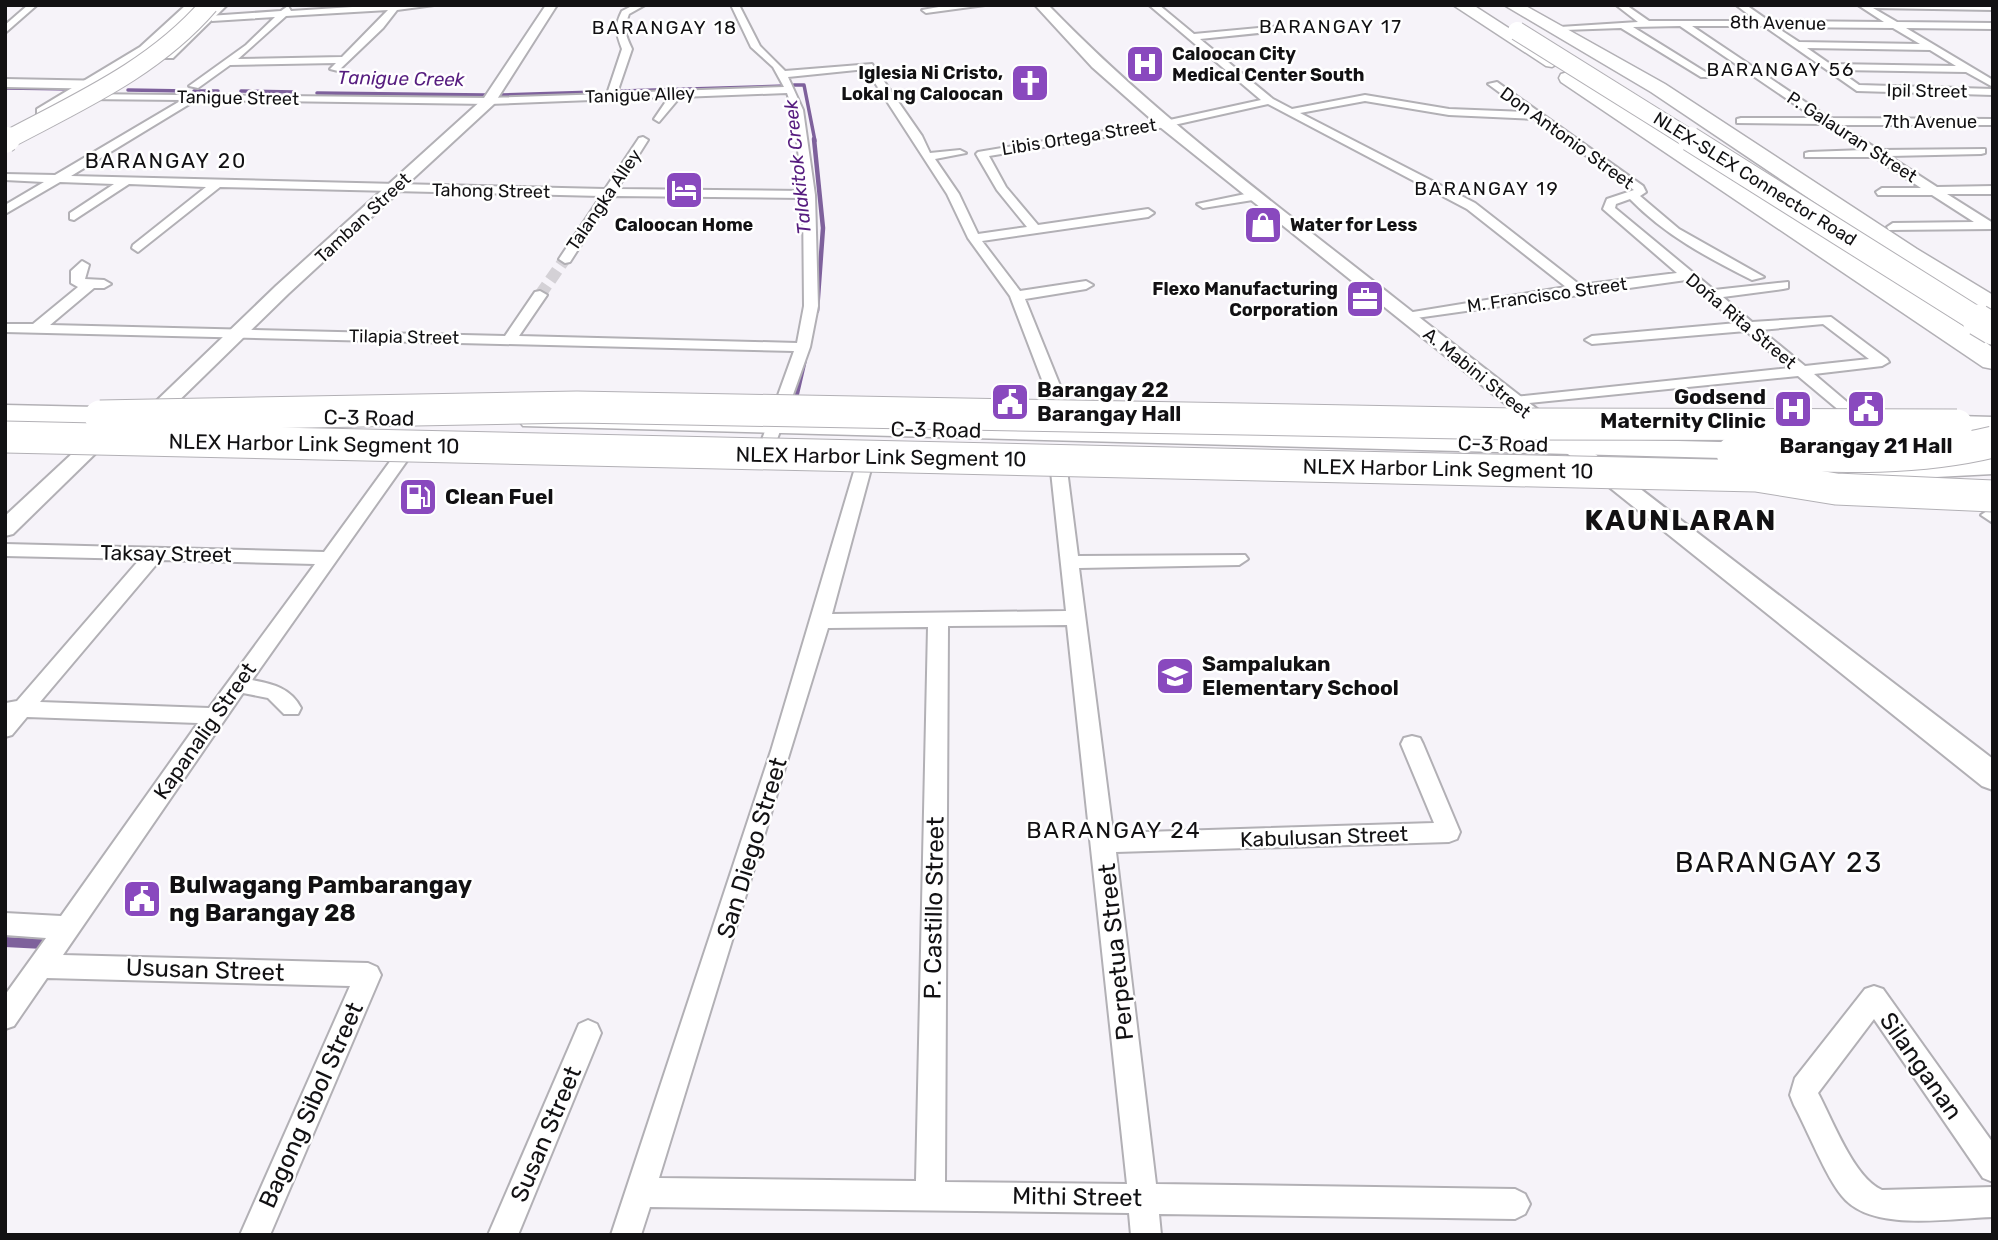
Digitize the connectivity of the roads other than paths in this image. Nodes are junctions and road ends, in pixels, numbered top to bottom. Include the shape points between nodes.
1 (33, 5) edge
2 (194, 5) edge
3 (221, 5) edge
4 (430, 5) edge
5 (551, 5) edge
6 (641, 5) edge
7 (735, 5) edge
8 (981, 5) edge
9 (1041, 5) edge
10 (1153, 5) edge
11 (1493, 5) edge
12 (1620, 5) edge
13 (1740, 5) edge
14 (1857, 5) edge
15 (1862, 5) edge
16 (396, 6) edge
17 (1469, 7) edge
18 (1988, 7) edge
19 (288, 9) edge
20 (926, 10) dead end
21 (210, 11) edge
22 (22, 18) junction
23 (1520, 18) edge
24 (5, 19) edge
25 (1682, 23) junction
26 (1764, 23) junction
27 (1622, 24) junction
28 (1647, 24) junction
29 (1894, 24) junction
30 (1993, 26) edge
31 (1564, 27) dead end
32 (1278, 28) dead end
33 (5, 30) edge
34 (1192, 37) junction
35 (1794, 45) junction
36 (1931, 47) junction
37 (345, 60) junction
38 (230, 62) junction
39 (1825, 67) junction
40 (1969, 69) junction
41 (332, 72) dead end
42 (784, 74) junction
43 (1704, 75) dead end
44 (5, 83) edge
45 (1493, 84) dead end
46 (1993, 84) edge
47 (98, 86) junction
48 (71, 90) junction
49 (791, 90) junction
50 (194, 92) junction
51 (1993, 92) edge
52 (677, 94) junction
53 (611, 96) junction
54 (491, 97) junction
55 (1269, 101) junction
56 (1290, 112) junction
57 (1536, 116) junction
58 (659, 119) dead end
59 (1741, 121) dead end
60 (1828, 121) junction
61 (1987, 122) edge
62 (1165, 124) junction
63 (1993, 129) edge
64 (5, 131) edge
65 (643, 140) dead end
66 (5, 141) edge
67 (5, 148) edge
68 (1981, 151) dead end
69 (960, 153) dead end
70 (1877, 154) junction
71 (1809, 155) dead end
72 (927, 157) junction
73 (5, 177) edge
74 (56, 180) junction
75 (125, 182) junction
76 (217, 184) junction
77 (395, 189) junction
78 (1993, 190) edge
79 (1934, 191) junction
80 (609, 192) junction
81 (1882, 192) dead end
82 (1636, 193) junction
83 (809, 195) junction
84 (1255, 196) junction
85 (1203, 204) dead end
86 (5, 210) edge
87 (1148, 213) dead end
88 (74, 216) dead end
89 (1991, 226) edge
90 (1893, 228) dead end
91 (1036, 230) junction
92 (974, 239) junction
93 (138, 248) dead end
94 (1908, 254) junction
95 (1865, 258) junction
96 (565, 259) tunnel mouth
97 (82, 265) dead end
98 (1687, 276) junction
99 (1758, 277) dead end
100 (1086, 285) dead end
101 (1783, 285) dead end
102 (1577, 289) junction
103 (540, 295) tunnel mouth
104 (1711, 295) junction
105 (1017, 296) junction
106 (1993, 303) edge
107 (1993, 312) edge
108 (1408, 317) junction
109 (1826, 320) joint
110 (1748, 326) junction
111 (5, 328) edge
112 (36, 329) junction
113 (1993, 329) edge
114 (241, 333) junction
115 (1993, 337) edge
116 (509, 340) junction
117 (1592, 340) dead end
118 (803, 347) junction
119 (1993, 361) edge
120 (1882, 362) joint
121 (1799, 370) junction
122 (1515, 401) junction
123 (5, 413) edge
124 (155, 413) junction
125 (1993, 426) edge
126 (775, 427) junction
127 (97, 429) junction
128 (1059, 432) junction
129 (5, 439) edge
130 (1993, 442) edge
131 (1567, 445) junction
132 (408, 447) junction
133 (1993, 451) edge
134 (764, 456) junction
135 (1904, 456) junction
136 (866, 458) junction
137 (1048, 461) junction
138 (1993, 462) edge
139 (525, 468) dead end
140 (1756, 476) junction
141 (1610, 478) junction
142 (1993, 486) edge
143 (1992, 509) edge
144 (5, 529) edge
145 (5, 550) edge
146 (155, 554) junction
147 (327, 558) junction
148 (1239, 559) dead end
149 (1069, 562) junction
150 (1074, 618) junction
151 (822, 621) junction
152 (938, 621) junction
153 (237, 684) junction
154 (291, 708) dead end
155 (14, 710) edge
156 (215, 716) junction
157 (5, 729) edge
158 (1412, 744) dead end
159 (1993, 778) edge
160 (1104, 843) junction
161 (5, 924) edge
162 (70, 928) junction
163 (42, 965) junction
164 (368, 975) joint
165 (5, 1017) edge
166 (588, 1033) dead end
167 (1993, 1168) edge
168 (640, 1192) junction
169 (930, 1194) junction
170 (1143, 1199) junction
171 (1993, 1202) edge
172 (1515, 1204) dead end
173 (255, 1235) edge
174 (503, 1235) edge
175 (626, 1235) edge
176 (1146, 1235) edge

1 - 22 street
2 - 47 main road
3 - 21 main road
4 - 16 street
5 - 54 street, Tamban Street
6 - 53 street via 625,13 618,31 627,49
7 - 42 street via 756,47
8 - 20 street
9 - 62 main road, A. Mabini Street via 1097,64
10 - 34 street
11 - 23 highway
12 - 28 street
13 - 26 street
14 - 15 street
15 - 18 street
15 - 29 street
16 - 19 street
16 - 37 street
17 - 23 highway
17 - 95 highway
19 - 21 street
19 - 38 street
21 - 47 main road via 160,61 121,85
21 - 66 highway, bridge via 156,54
22 - 24 street
22 - 33 street
23 - 94 highway via 1658,88
23 - 106 highway via 1706,124
23 - 107 highway, NLEX-SLEX Connector Road
23 - 113 highway, NLEX-SLEX Connector Road, bridge
23 - 119 highway, bridge via 1567,78
25 - 26 street, 8th Avenue
25 - 28 street, 8th Avenue
25 - 60 street, P. Galauran Street
26 - 29 street, 8th Avenue
26 - 35 street
27 - 28 street, 8th Avenue
27 - 31 street, 8th Avenue
27 - 43 street
29 - 30 street, 8th Avenue
29 - 36 street
32 - 34 street
34 - 55 street
35 - 36 street
35 - 39 street
36 - 40 street
37 - 38 street
37 - 41 street
38 - 50 street
39 - 40 street
39 - 51 street, Ipil Street via 1862,90
40 - 46 street
42 - 49 street
42 - 72 street via 869,66
44 - 48 street
45 - 57 street, Don Antonio Street
47 - 48 main road
47 - 50 street, Tanigue Street
47 - 67 main road
48 - 64 main road
49 - 52 street, Tanigue Alley
49 - 83 street
50 - 54 street, Tanigue Street
50 - 74 street
52 - 53 street, Tanigue Alley
52 - 58 street
53 - 54 street, Tanigue Alley
54 - 77 street, Tamban Street
55 - 56 street
55 - 62 street, Libis Ortega Street
56 - 57 street via 1365,98 1449,112
56 - 102 street via 1471,206
57 - 82 street, Don Antonio Street via 1639,188
59 - 60 street, 7th Avenue
60 - 61 street, 7th Avenue
60 - 70 street, P. Galauran Street
61 - 63 street
62 - 84 main road, A. Mabini Street
62 - 91 street, Libis Ortega Street via 982,154 1001,188
65 - 80 street, Talangka Alley
68 - 70 street
69 - 72 street
70 - 71 street
70 - 79 street, P. Galauran Street
72 - 92 street via 953,194
73 - 74 street, Tahong Street
74 - 75 street, Tahong Street
74 - 86 street
75 - 76 street, Tahong Street
75 - 88 street
76 - 77 street, Tahong Street
76 - 93 street
77 - 80 street, Tahong Street
77 - 114 street, Tamban Street
78 - 79 street
79 - 81 street
79 - 89 street, P. Galauran Street
80 - 83 street, Tahong Street
80 - 96 street, Talangka Alley
82 - 98 street, Doña Rita Street via 1611,202 1609,209
82 - 99 street, Don Antonio Street via 1662,222 1691,242
83 - 118 street via 811,306
84 - 85 street
84 - 108 main road, A. Mabini Street
87 - 91 street
89 - 90 street
91 - 92 street
92 - 105 street
94 - 95 highway
94 - 106 highway
95 - 115 highway
97 - 112 street via 77,281 97,284
98 - 102 street, M. Francisco Street
98 - 104 street, Doña Rita Street
100 - 105 street
101 - 104 street
102 - 108 street, M. Francisco Street
103 - 116 street
104 - 110 street, Doña Rita Street
105 - 128 street via 1057,398
108 - 122 main road, A. Mabini Street
109 - 110 street
109 - 120 street
110 - 117 street
110 - 121 street, Doña Rita Street
111 - 112 street, Tilapia Street
112 - 114 street, Tilapia Street
114 - 116 street, Tilapia Street
114 - 124 street, Tamban Street
116 - 118 street, Tilapia Street
118 - 126 street
120 - 121 street
121 - 122 street
121 - 135 street, Doña Rita Street
122 - 131 main road, A. Mabini Street
123 - 124 main road, C-3 Road
123 - 127 highway, NLEX Harbor Link Segment 10
124 - 126 main road, C-3 Road
125 - 127 highway, bridge via 1502,424 590,407
126 - 128 main road, C-3 Road
126 - 134 street
127 - 129 main road, C-3 Road
127 - 130 highway, NLEX Harbor Link Segment 10, bridge via 1894,454 1958,450
127 - 132 main road, C-3 Road
127 - 144 street
128 - 131 main road, C-3 Road
129 - 137 highway, NLEX Harbor Link Segment 10, bridge
131 - 135 main road, C-3 Road
131 - 141 main road, A. Mabini Street
132 - 134 main road, C-3 Road
132 - 147 street, Kapanalig Street
133 - 135 highway
134 - 136 main road, C-3 Road
135 - 138 main road, C-3 Road
136 - 137 main road, C-3 Road
136 - 151 street, San Diego Street
137 - 139 highway, bridge
137 - 140 highway, NLEX Harbor Link Segment 10, bridge
137 - 141 main road, C-3 Road
137 - 149 street, Perpetua Street
138 - 140 highway, bridge via 1901,471
140 - 143 highway, bridge
141 - 142 main road, C-3 Road
141 - 159 main road, A. Mabini Street
145 - 146 street, Taksay Street
146 - 147 street, Taksay Street
146 - 155 street
147 - 153 street, Kapanalig Street
148 - 149 street
149 - 150 street, Perpetua Street
150 - 152 street
150 - 160 street, Perpetua Street
151 - 152 street
151 - 168 street, San Diego Street via 712,978
152 - 169 street, P. Castillo Street
153 - 154 street via 274,692
153 - 156 street, Kapanalig Street
155 - 156 street
155 - 157 street
156 - 162 street, Kapanalig Street
158 - 160 street, Kabulusan Street via 1449,832
160 - 170 street, Perpetua Street
161 - 162 street
162 - 163 street, Kapanalig Street
163 - 164 street, Ususan Street
163 - 165 street, Kapanalig Street
164 - 173 street, Bagong Sibol Street
166 - 174 street, Susan Street
167 - 171 street, Silanganan via 1874,998 1804,1095 1852,1186 1882,1205
168 - 169 street, Mithi Street
168 - 175 street, San Diego Street
169 - 170 street, Mithi Street
170 - 172 street, Mithi Street
170 - 176 street, Perpetua Street

